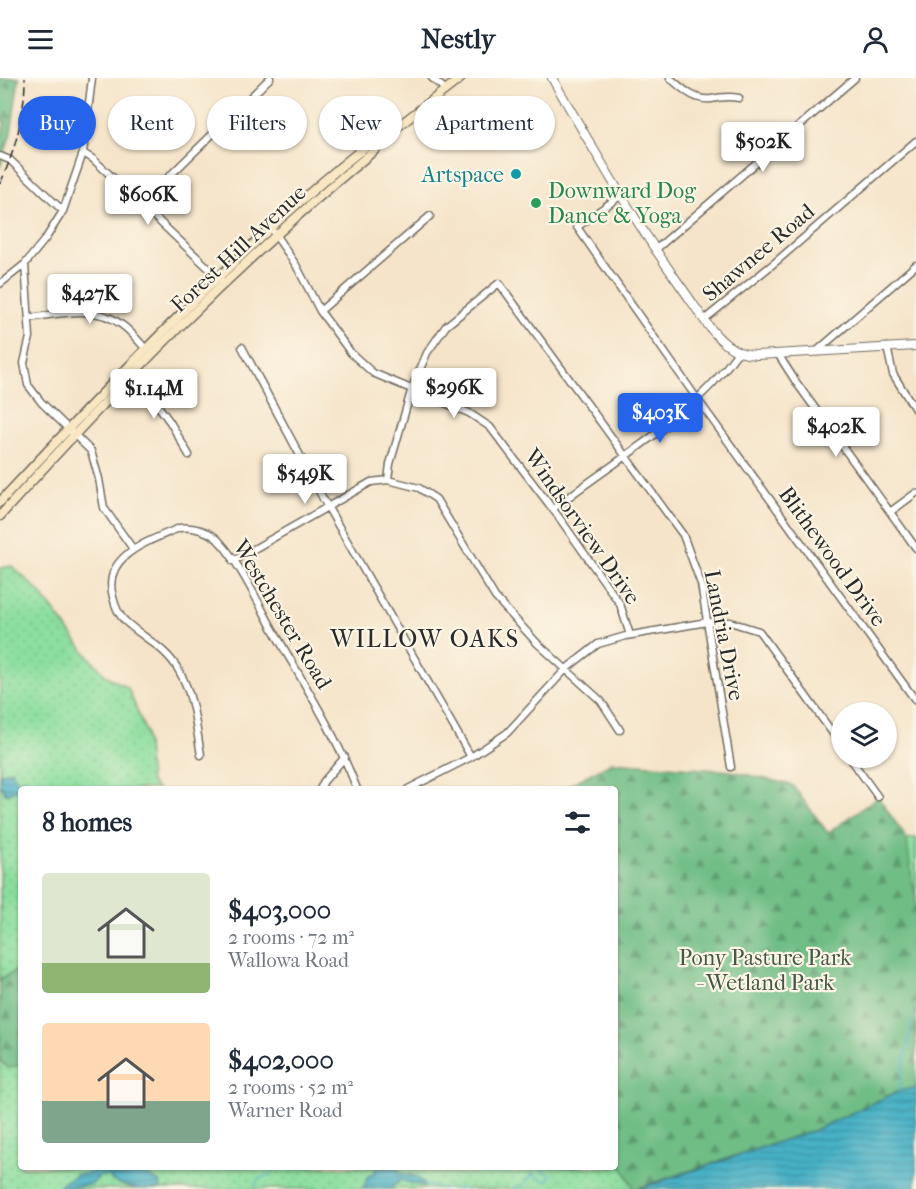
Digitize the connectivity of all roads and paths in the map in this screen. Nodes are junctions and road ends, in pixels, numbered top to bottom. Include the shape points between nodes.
1 (92, 78) edge
2 (270, 78) edge
3 (432, 78) edge
4 (460, 78) edge
5 (552, 78) edge
6 (670, 78) edge
7 (855, 78) edge
8 (446, 90) junction
9 (739, 98) dead end
10 (916, 141) edge
11 (83, 153) junction
12 (0, 156) edge
13 (620, 196) junction
14 (141, 204) junction
15 (63, 211) junction
16 (430, 216) dead end
17 (273, 232) junction
18 (656, 250) junction
19 (25, 264) junction
20 (916, 265) edge
21 (221, 281) junction
22 (0, 284) edge
23 (320, 311) junction
24 (30, 318) junction
25 (705, 320) junction
26 (916, 346) edge
27 (242, 347) dead end
28 (887, 347) junction
29 (146, 349) junction
30 (817, 351) junction
31 (738, 352) junction
32 (778, 354) junction
33 (134, 373) junction
34 (412, 388) junction
35 (698, 400) junction
36 (916, 411) edge
37 (72, 430) junction
38 (189, 456) dead end
39 (624, 456) junction
40 (388, 480) junction
41 (916, 493) edge
42 (0, 502) edge
43 (327, 506) junction
44 (553, 508) junction
45 (890, 512) junction
46 (0, 516) edge
47 (916, 548) edge
48 (133, 549) junction
49 (233, 561) junction
50 (707, 622) junction
51 (630, 635) junction
52 (566, 669) junction
53 (916, 700) edge
54 (620, 730) dead end
55 (831, 731) edge
56 (201, 755) dead end
57 (345, 757) junction
58 (471, 757) junction
59 (731, 767) dead end
60 (857, 768) edge
61 (322, 786) edge
62 (356, 786) edge
63 (414, 786) edge
64 (878, 797) dead end

1 - 11 street
2 - 14 street
3 - 8 street
4 - 8 main road, Forest Hill Avenue
5 - 13 street
6 - 9 street via 692,96
7 - 18 street
8 - 17 main road, Forest Hill Avenue
10 - 25 street, Shawnee Road
11 - 14 street
11 - 15 street
12 - 15 street via 10,160
13 - 18 street
13 - 35 street, Blithewood Drive via 577,227
14 - 21 street
15 - 19 street
16 - 23 street
17 - 21 main road, Forest Hill Avenue
17 - 23 street, Windsorview Drive
18 - 25 street
19 - 22 street
19 - 24 street
20 - 30 street
21 - 29 main road, Forest Hill Avenue
21 - 33 main road, Forest Hill Avenue
23 - 34 street, Windsorview Drive via 351,353 373,373
24 - 29 street via 82,311 108,316 124,325
24 - 37 street via 24,363 28,385
25 - 31 street
26 - 28 street
27 - 43 street
28 - 30 street
28 - 36 street via 893,374
29 - 37 main road, Forest Hill Avenue
30 - 32 street
31 - 32 street
31 - 35 street
32 - 45 street
33 - 37 main road, Forest Hill Avenue
33 - 38 street
34 - 39 street, Landria Drive via 427,353 446,326 498,283
34 - 40 street
34 - 44 street, Windsorview Drive via 469,413 490,427
35 - 39 street
35 - 53 street, Blithewood Drive
37 - 42 main road, Forest Hill Avenue via 5,492
37 - 46 main road, Forest Hill Avenue
37 - 48 street via 91,451 104,508
39 - 44 street
39 - 50 street, Landria Drive via 683,535 701,584
40 - 43 street via 371,482
40 - 52 street via 419,488 436,499 495,597
41 - 45 street
43 - 49 street
43 - 58 street
44 - 51 street, Windsorview Drive via 620,604
45 - 47 street
48 - 49 street, Westchester Road via 186,527 215,537
48 - 56 street via 117,564 111,584 114,601 123,620 162,649 179,670 193,707
49 - 57 street, Westchester Road
50 - 51 street
50 - 55 street via 730,622 759,631
50 - 59 street, Landria Drive
51 - 52 street via 598,644
52 - 54 street via 601,701
52 - 58 street via 507,733
57 - 61 street
57 - 62 street, Westchester Road
58 - 63 street
60 - 64 street

